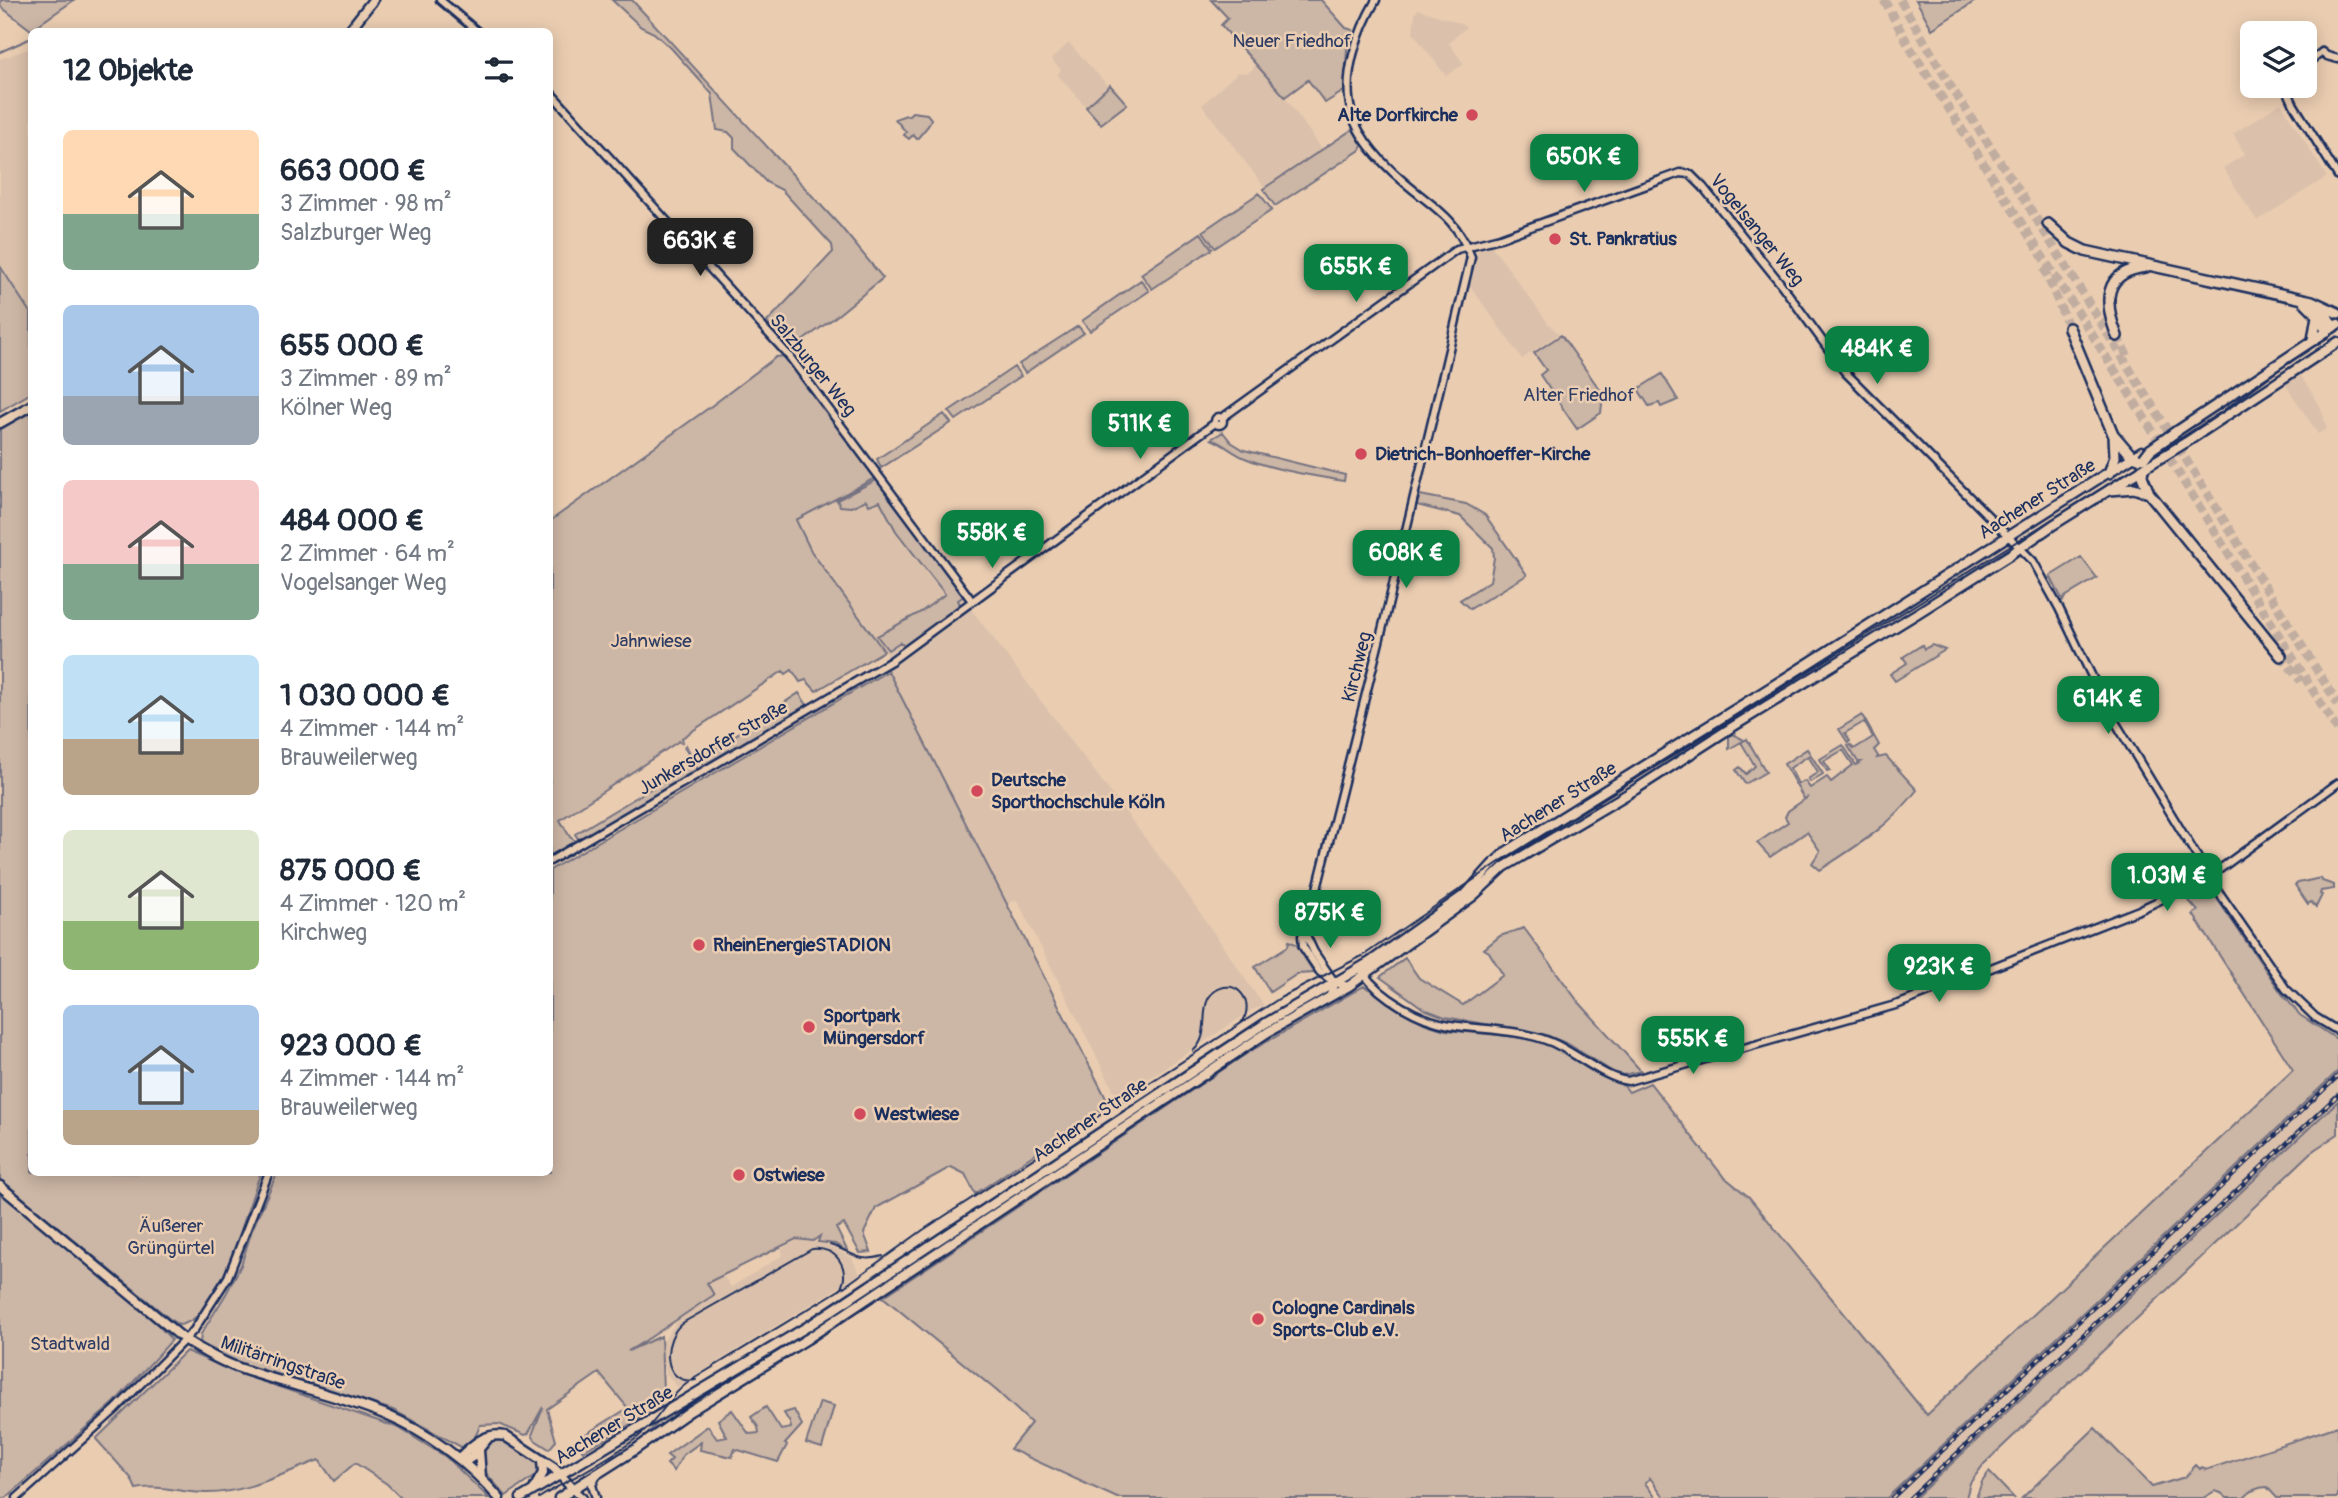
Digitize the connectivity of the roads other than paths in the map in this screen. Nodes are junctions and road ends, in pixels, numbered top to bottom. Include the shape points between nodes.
1 (373, 0) edge
2 (440, 0) edge
3 (1376, 0) edge
4 (351, 28) edge
5 (473, 28) edge
6 (2317, 56) edge
7 (2338, 58) edge
8 (553, 95) edge
9 (2291, 98) edge
10 (2338, 176) edge
11 (1695, 177) joint
12 (2048, 224) dead end
13 (1466, 246) junction
14 (2152, 267) junction
15 (2320, 312) junction
16 (2338, 313) edge
17 (2333, 327) edge
18 (2069, 328) tunnel mouth
19 (2117, 335) tunnel mouth
20 (2313, 340) junction
21 (2337, 343) edge
22 (28, 407) edge
23 (0, 423) edge
24 (2177, 431) joint
25 (2113, 433) junction
26 (2134, 457) junction
27 (2146, 462) junction
28 (2109, 473) junction
29 (2110, 489) junction
30 (2149, 493) junction
31 (2007, 536) junction
32 (2020, 548) junction
33 (972, 601) junction
34 (2281, 656) tunnel mouth
35 (1633, 775) junction
36 (2338, 783) edge
37 (1636, 789) junction
38 (553, 859) edge
39 (2209, 877) junction
40 (1304, 931) junction
41 (1320, 972) junction
42 (1362, 972) junction
43 (1335, 983) junction
44 (1349, 986) junction
45 (1326, 994) junction
46 (2338, 1031) edge
47 (267, 1176) edge
48 (0, 1186) edge
49 (185, 1340) junction
50 (488, 1438) junction
51 (479, 1450) junction
52 (462, 1460) junction
53 (542, 1461) junction
54 (598, 1473) junction
55 (561, 1474) junction
56 (481, 1477) junction
57 (573, 1489) junction
58 (523, 1497) edge
59 (17, 1498) edge
60 (499, 1498) edge
61 (559, 1498) edge
62 (583, 1498) edge
63 (596, 1498) edge

1 - 4 main road
2 - 5 street
3 - 13 street via 1362,27 1353,61 1352,114 1381,159 1453,223
6 - 7 street via 2322,52
8 - 33 street, Salzburger Weg via 789,356
9 - 10 street
11 - 13 street, Junkersdorfer Straße via 1680,173 1524,230
11 - 31 street, Vogelsanger Weg via 1845,372
12 - 14 highway via 2077,248
13 - 33 street, Junkersdorfer Straße via 1222,418 1216,417 1215,423
13 - 40 street, Kirchweg via 1469,267 1370,680
14 - 15 highway via 2312,301
14 - 19 highway via 2127,271 2109,291 2108,312
15 - 16 highway
15 - 17 highway
15 - 20 highway
17 - 20 main road
17 - 21 main road
18 - 25 highway
20 - 24 main road
21 - 27 main road, Aachener Straße, bridge via 2185,443
22 - 23 main road
24 - 27 highway, bridge via 2150,450
25 - 26 highway
25 - 28 highway via 2115,457
26 - 27 highway
26 - 28 main road, Aachener Straße
27 - 29 main road, Aachener Straße
27 - 30 highway
28 - 31 main road, Aachener Straße
29 - 30 highway
29 - 32 main road, Aachener Straße
30 - 34 highway
31 - 32 street, Vogelsanger Weg
31 - 35 main road, Aachener Straße
32 - 37 main road, Aachener Straße
32 - 39 street, Vogelsanger Weg via 2043,577 2108,710
33 - 38 street, Junkersdorfer Straße via 891,660
35 - 37 main road via 1630,783
35 - 42 main road, Aachener Straße via 1506,852 1467,893
36 - 39 street
37 - 42 main road, Aachener Straße via 1504,867 1473,896
39 - 42 street via 2139,910 1899,1004 1628,1081 1549,1041 1428,1018 1394,1000
39 - 46 street, Vogelsanger Weg via 2286,989 2315,1017
40 - 41 street via 1303,947
40 - 43 street
41 - 43 street
41 - 45 street
42 - 43 main road, Aachener Straße
42 - 44 main road, Aachener Straße
43 - 44 street
43 - 45 main road, Aachener Straße
44 - 45 main road, Aachener Straße
45 - 54 main road, Aachener Straße
45 - 55 main road, Aachener Straße via 1281,1013 814,1322
47 - 49 street via 228,1277
48 - 49 main road, Militärringstraße
49 - 52 main road, Militärringstraße via 240,1369 385,1414
49 - 59 street
50 - 51 main road
50 - 52 main road
50 - 53 main road via 505,1436
51 - 52 main road
51 - 56 main road
52 - 56 main road, Militärringstraße
53 - 55 main road
53 - 58 main road via 542,1478
54 - 57 main road, Aachener Straße
54 - 63 street via 592,1485
55 - 57 main road
55 - 58 main road, Aachener Straße
56 - 60 main road, Militärringstraße
57 - 61 main road, Aachener Straße
57 - 62 street

